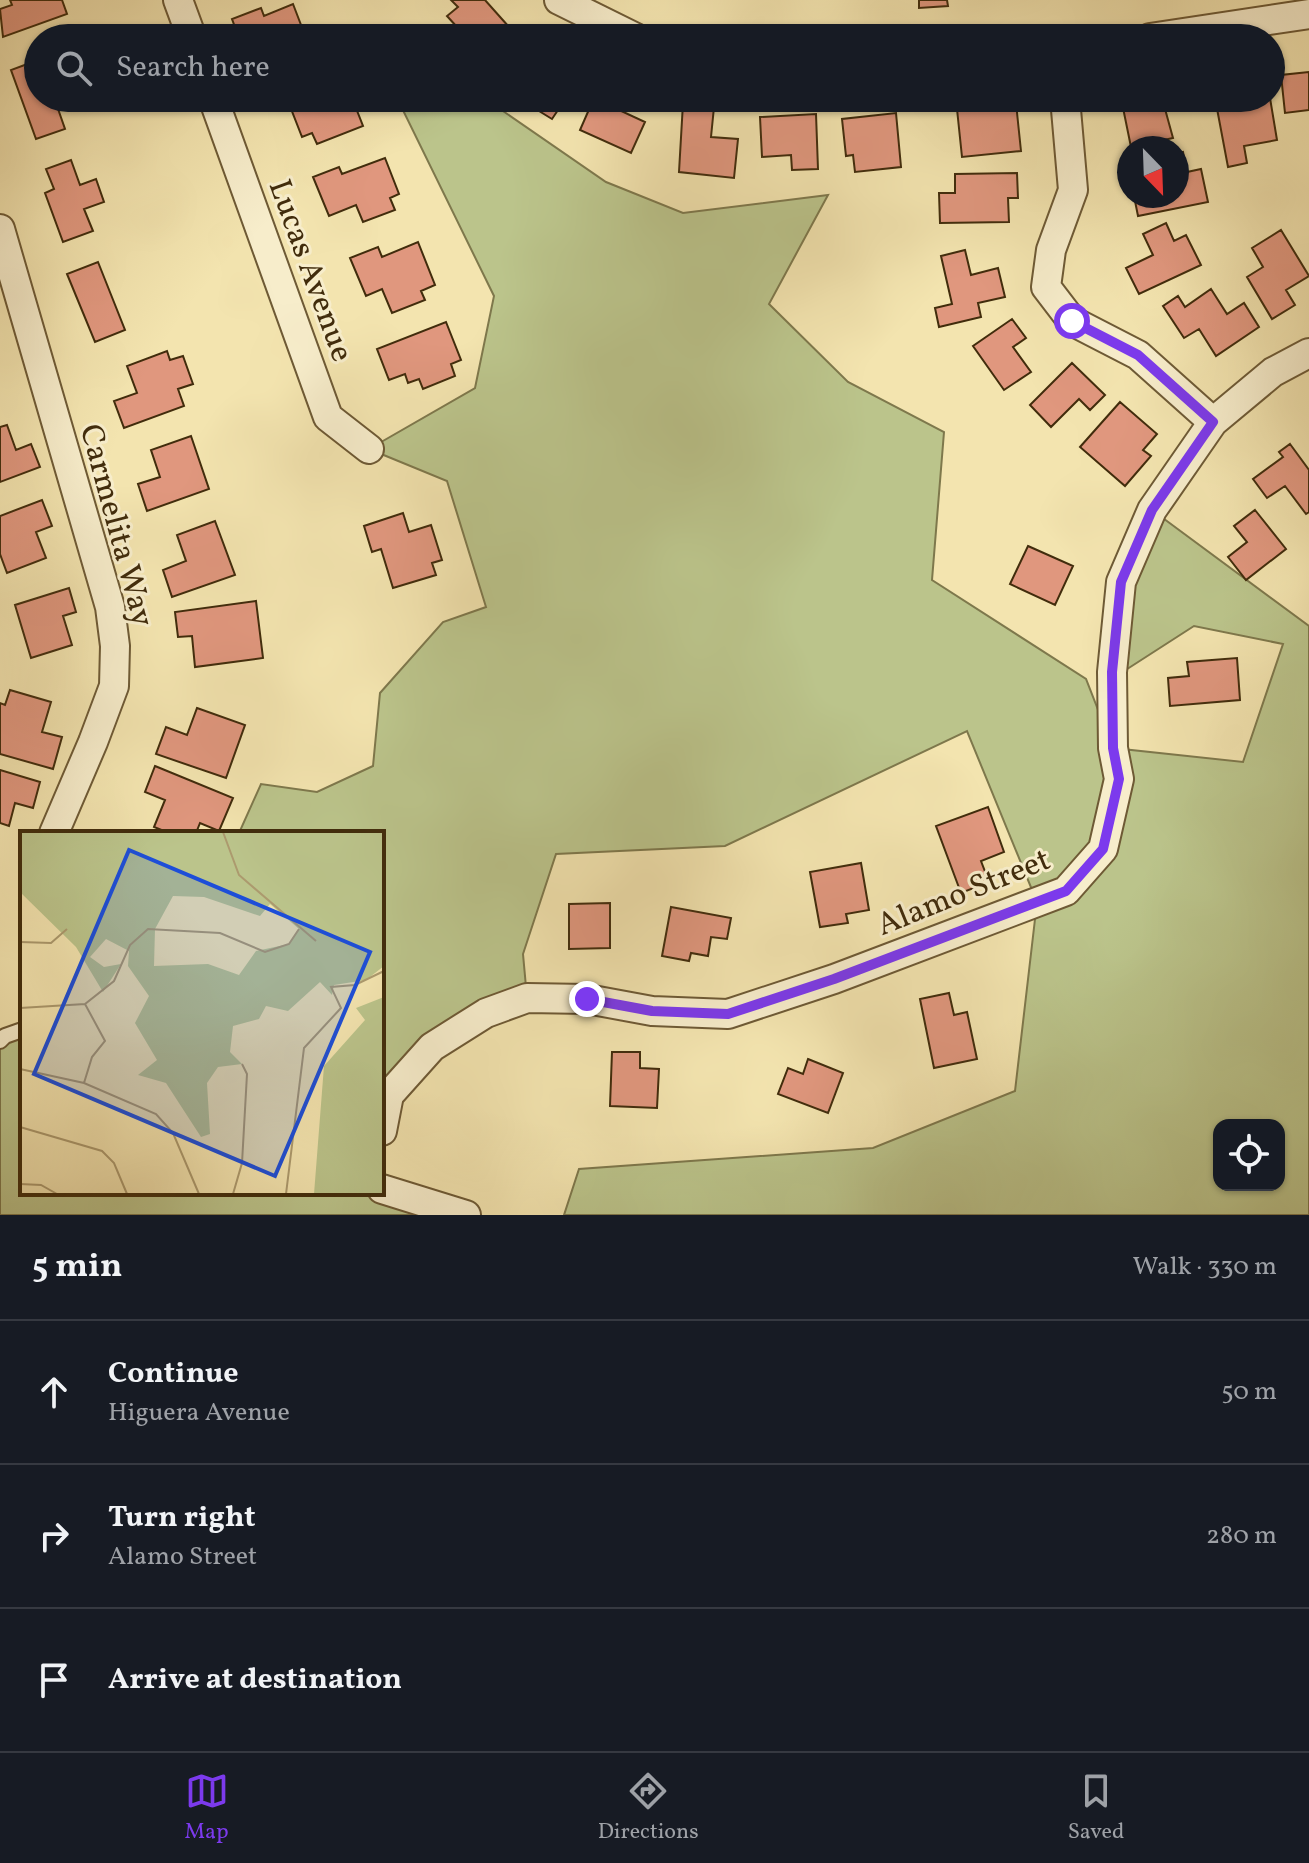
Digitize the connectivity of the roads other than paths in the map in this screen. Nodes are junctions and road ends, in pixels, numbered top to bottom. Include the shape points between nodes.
1 (178, 0) edge
2 (559, 0) edge
3 (1309, 14) edge
4 (187, 24) edge
5 (608, 24) edge
6 (1243, 24) edge
7 (218, 112) edge
8 (1066, 112) edge
9 (0, 229) edge
10 (1309, 353) edge
11 (1213, 422) junction
12 (369, 449) dead end
13 (55, 831) edge
14 (20, 1031) edge
15 (0, 1041) edge
16 (384, 1121) edge
17 (384, 1190) edge
18 (466, 1215) edge

1 - 4 street
2 - 5 street
3 - 6 street
7 - 12 street, Lucas Avenue via 328,417
8 - 11 street via 1073,190 1051,250 1046,287 1072,321 1138,355
9 - 13 street, Carmelita Way via 110,607 115,646 114,686
10 - 11 street, Alamo Street via 1273,372
11 - 16 street, Alamo Street via 1152,510 1121,582 1112,672 1119,779 1103,849 1066,891 728,1014 527,998 486,1013 432,1047 389,1095
14 - 15 lane
17 - 18 street

